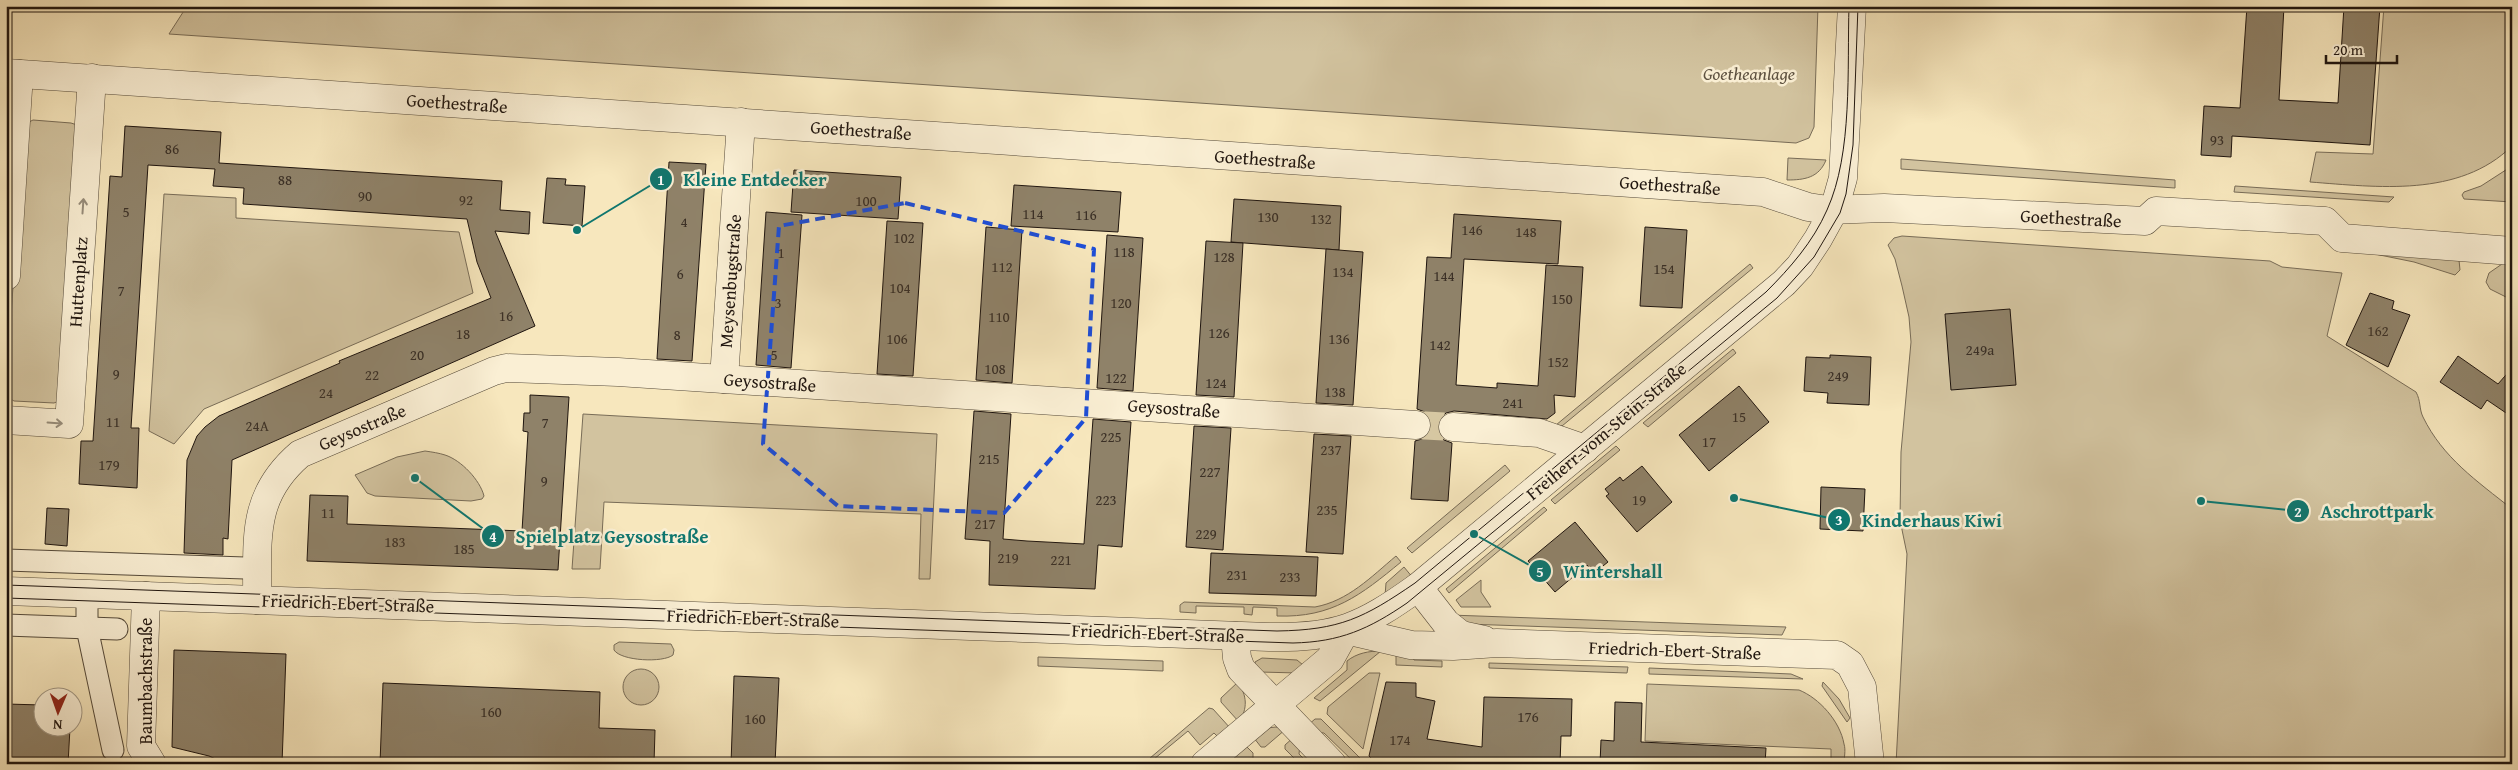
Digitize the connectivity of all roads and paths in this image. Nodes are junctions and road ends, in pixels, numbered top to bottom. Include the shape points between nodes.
1 (1852, 6) edge
2 (13, 73) edge
3 (92, 78) junction
4 (741, 122) junction
5 (1834, 210) junction
6 (2512, 251) edge
7 (6, 276) edge
8 (724, 379) junction
9 (6, 420) edge
10 (1416, 425) tunnel mouth
11 (1453, 427) tunnel mouth
12 (1584, 449) junction
13 (18, 558) edge
14 (89, 563) junction
15 (166, 565) junction
16 (245, 568) dead end
17 (6, 591) edge
18 (155, 592) junction
19 (1424, 595) junction
20 (257, 600) junction
21 (6, 625) edge
22 (86, 628) junction
23 (117, 629) dead end
24 (1346, 630) junction
25 (1235, 636) junction
26 (1497, 643) junction
27 (1275, 705) junction
28 (113, 750) dead end
29 (152, 764) edge
30 (1205, 764) edge
31 (1332, 764) edge
32 (1870, 764) edge

1 - 5 street, Freiherr-vom-Stein-Straße via 1846,154
2 - 3 street, Goethestraße
2 - 7 street
3 - 4 street, Goethestraße
9 -> 3 street, Huttenplatz via 69,424
4 - 5 street, Goethestraße via 1763,192 1808,207
4 - 8 street, Meysenbugstraße
5 - 6 street, Goethestraße via 1884,208 2145,221 2156,211 2181,212 2325,221 2342,238
5 - 12 street, Freiherr-vom-Stein-Straße via 1810,251 1784,283
8 - 10 street, Geysostraße
8 - 20 street, Geysostraße via 506,368 300,454 283,469 261,509
11 - 12 street via 1539,433
12 - 19 street, Freiherr-vom-Stein-Straße
13 - 14 street
14 - 15 street
14 - 22 street
15 - 16 street
15 - 18 street
17 - 18 street, Friedrich-Ebert-Straße
18 - 20 street, Friedrich-Ebert-Straße
18 - 29 street, Baumbachstraße via 141,746
19 - 24 street, Freiherr-vom-Stein-Straße
19 - 26 street, Friedrich-Ebert-Straße via 1446,624 1461,635
20 - 25 street, Friedrich-Ebert-Straße
21 - 22 street
22 - 23 street
22 - 28 street
24 - 25 street, Friedrich-Ebert-Straße via 1307,637
24 - 26 street, Friedrich-Ebert-Straße via 1411,645
24 - 27 street via 1330,659
25 - 27 street via 1241,669
26 - 32 street, Friedrich-Ebert-Straße via 1837,655 1850,664 1862,687
27 - 30 street
27 - 31 street

